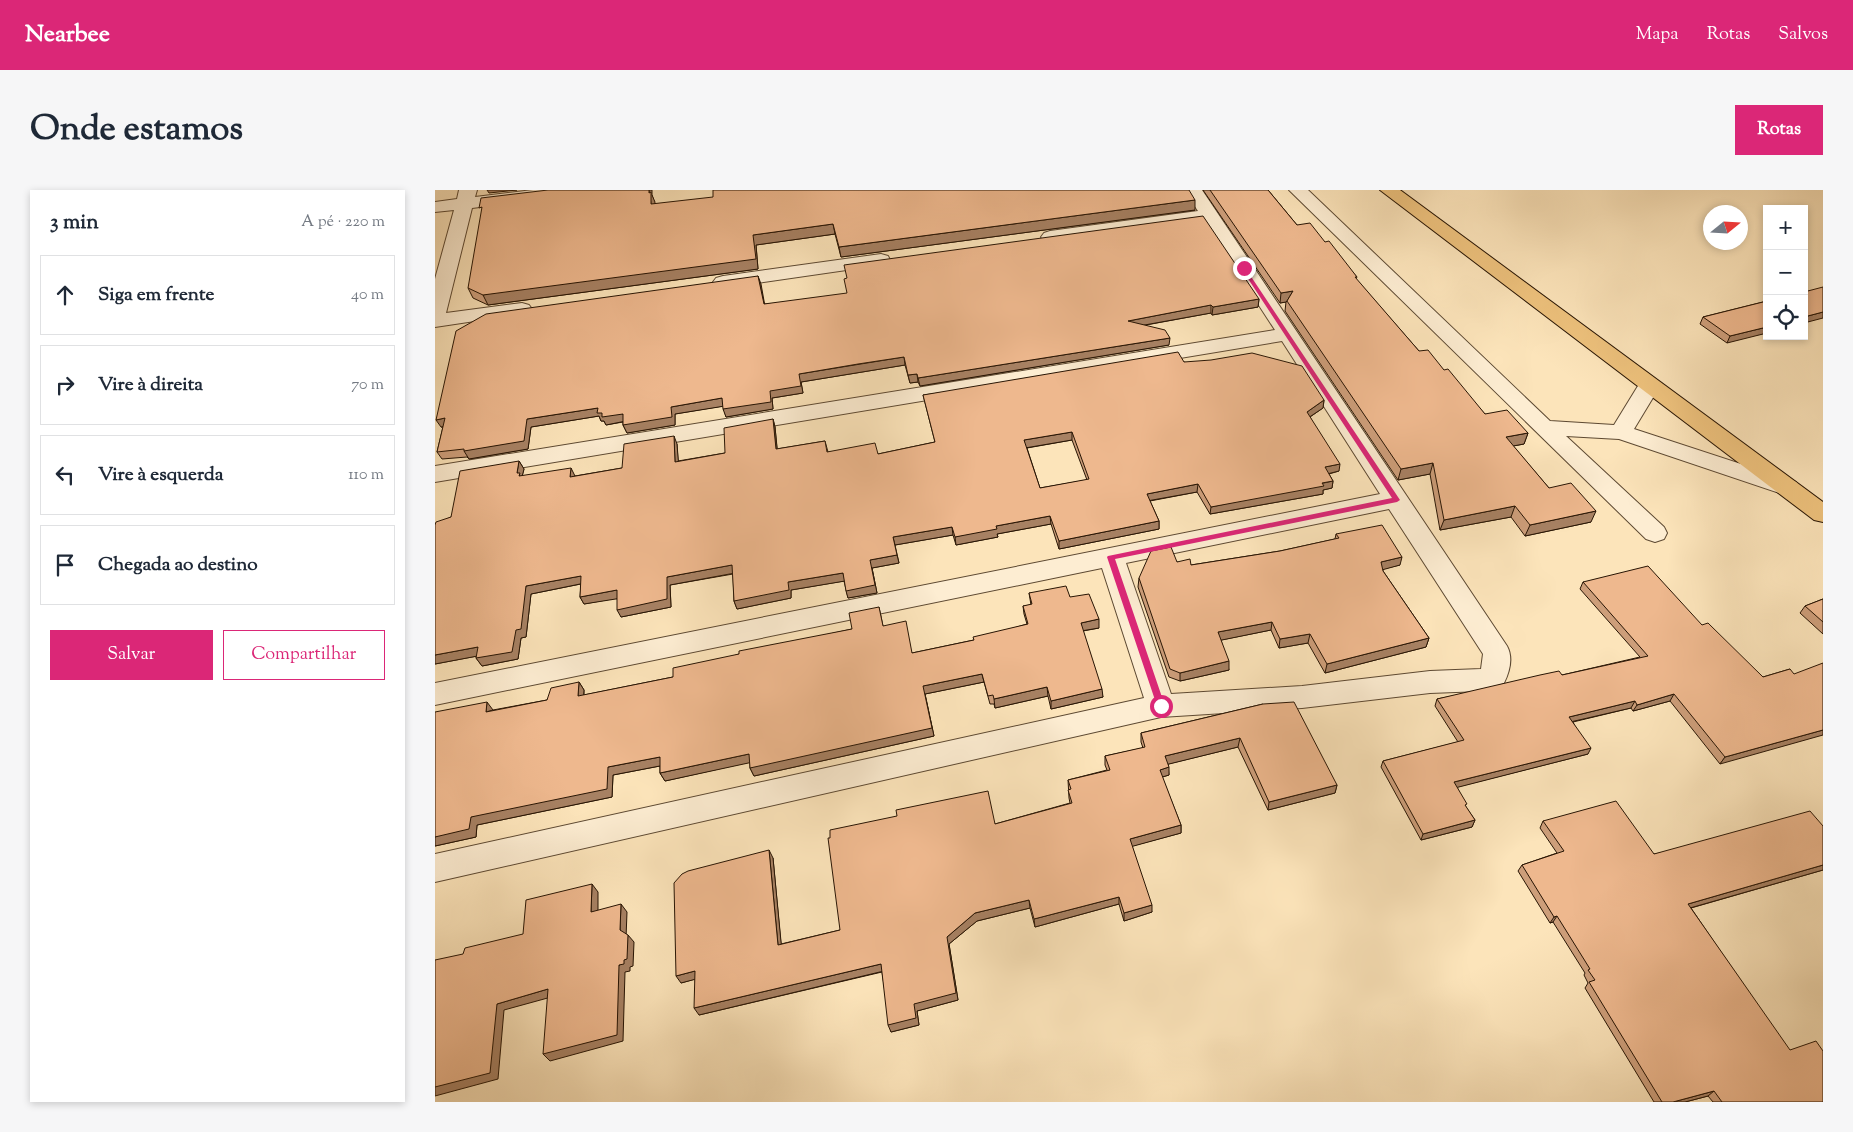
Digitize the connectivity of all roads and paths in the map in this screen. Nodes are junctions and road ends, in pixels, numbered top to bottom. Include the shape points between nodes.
1 (577, 190) edge
2 (1193, 190) edge
3 (1298, 190) edge
4 (1389, 190) edge
5 (469, 194) edge
6 (435, 195) edge
7 (435, 207) edge
8 (1209, 215) junction
9 (1033, 239) edge
10 (896, 258) edge
11 (709, 284) edge
12 (543, 307) edge
13 (435, 316) edge
14 (435, 321) edge
15 (1288, 334) junction
16 (1649, 386) junction
17 (1544, 428) junction
18 (1621, 432) junction
19 (435, 474) edge
20 (1788, 488) junction
21 (1397, 500) junction
22 (1823, 514) edge
23 (1655, 533) dead end
24 (1111, 557) junction
25 (435, 694) edge
26 (1161, 706) junction
27 (435, 868) edge

1 - 5 street
2 - 8 street
3 - 17 street
4 - 16 main road
5 - 6 street
5 - 7 street
5 - 13 street
8 - 9 street
8 - 15 street
10 - 11 street
12 - 14 street
15 - 19 street
15 - 21 street
16 - 18 street
16 - 20 main road
17 - 18 street
17 - 23 street
18 - 20 street
20 - 22 main road
21 - 24 street
21 - 26 street via 1497,653 1494,675 1482,680 1430,682 1303,697
24 - 25 street
24 - 26 street
26 - 27 street

